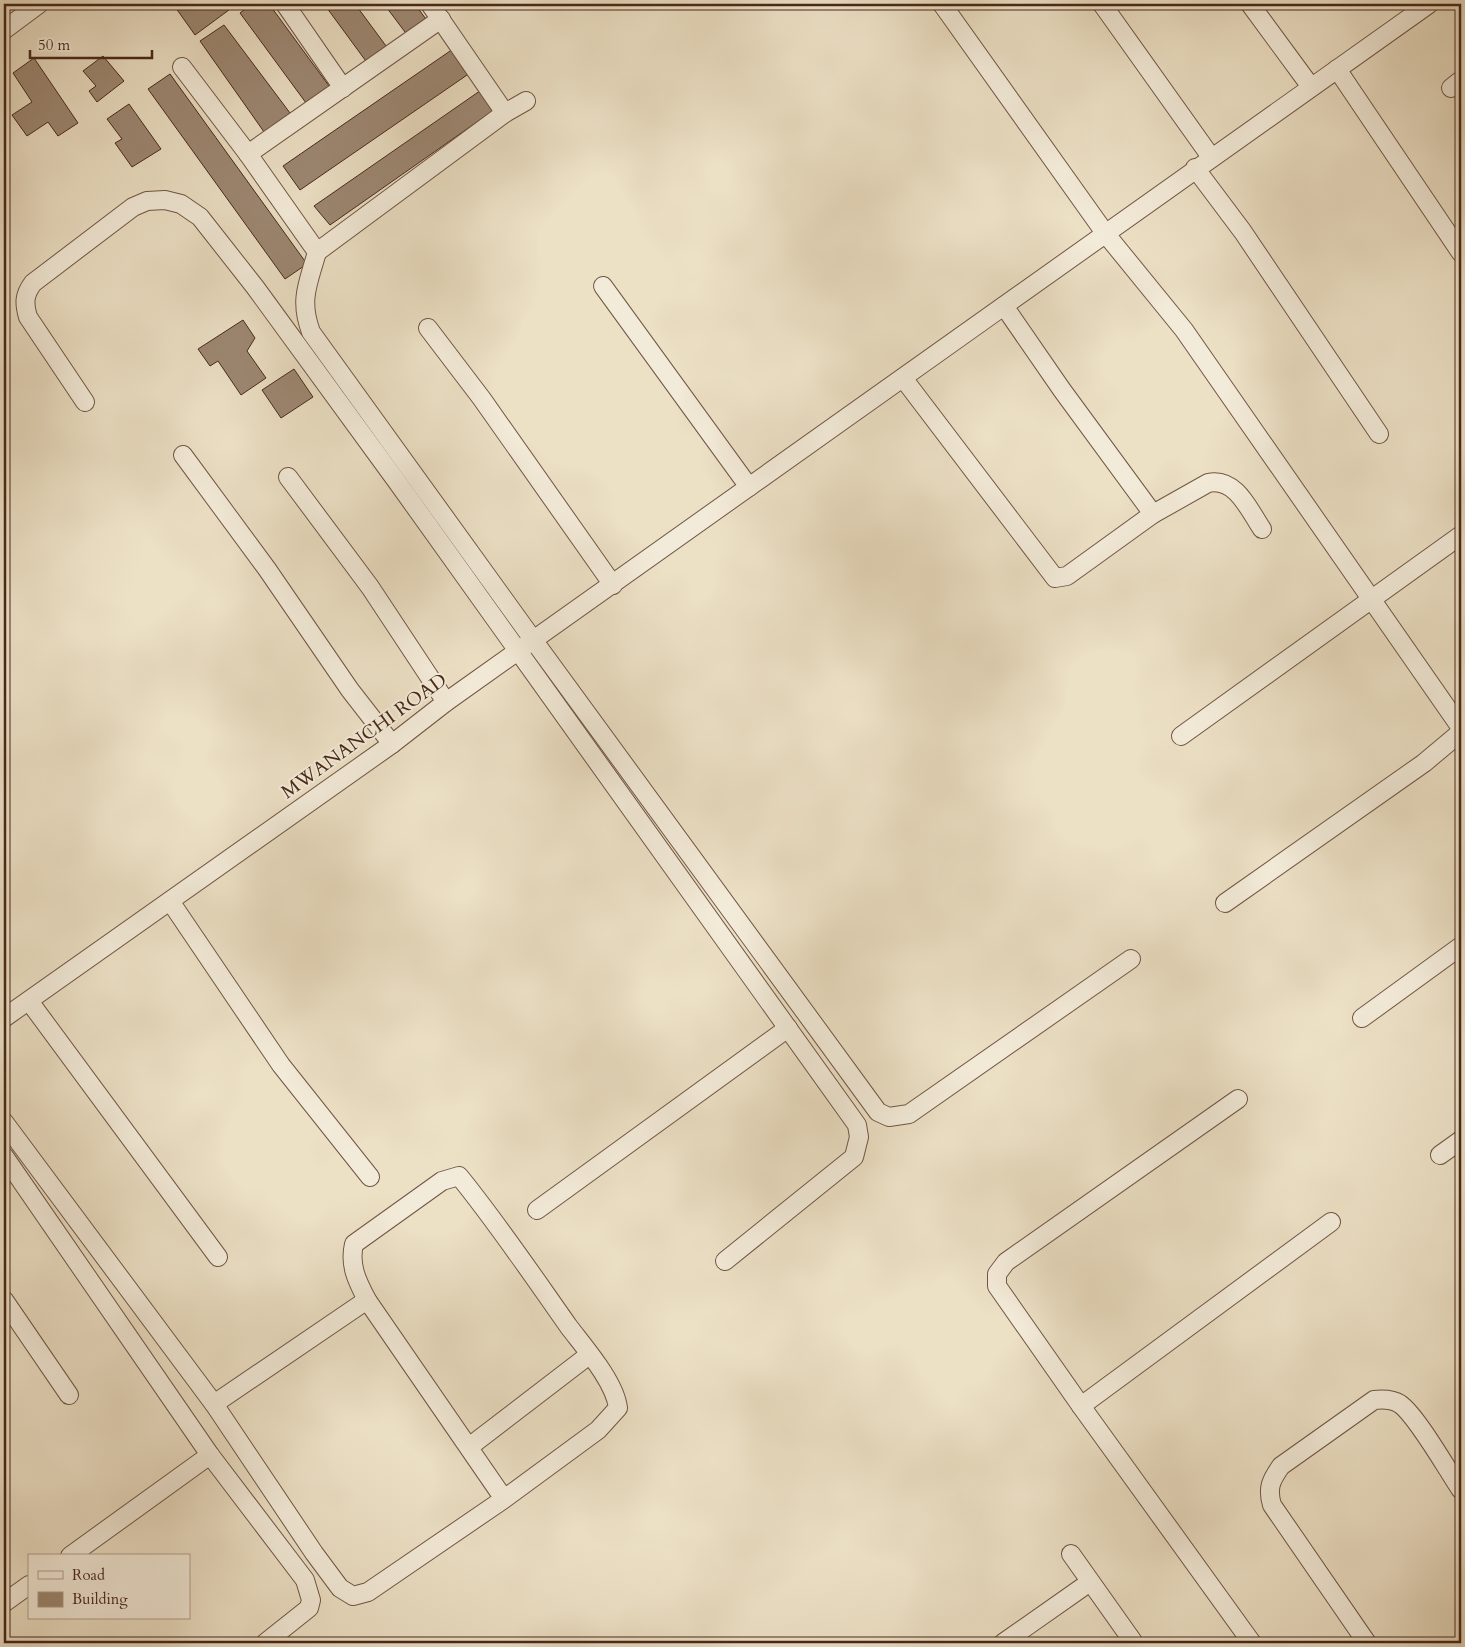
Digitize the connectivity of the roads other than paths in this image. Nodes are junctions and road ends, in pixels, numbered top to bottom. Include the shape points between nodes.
1 (39, 4) edge
2 (285, 4) edge
3 (430, 4) edge
4 (942, 4) edge
5 (1102, 4) edge
6 (1250, 4) edge
7 (1429, 4) edge
8 (441, 19) junction
9 (4, 30) edge
10 (182, 67) dead end
11 (1337, 69) junction
12 (1311, 87) junction
13 (343, 88) junction
14 (526, 102) dead end
15 (505, 113) junction
16 (248, 154) junction
17 (1211, 157) junction
18 (1195, 168) junction
19 (1105, 233) junction
20 (317, 252) junction
21 (1461, 253) edge
22 (603, 286) dead end
23 (1004, 306) junction
24 (428, 328) dead end
25 (903, 378) junction
26 (85, 402) dead end
27 (1379, 434) dead end
28 (183, 455) dead end
29 (288, 477) dead end
30 (750, 487) junction
31 (1153, 514) junction
32 (1262, 529) dead end
33 (1461, 535) edge
34 (613, 585) junction
35 (1372, 598) junction
36 (534, 641) junction
37 (518, 652) junction
38 (446, 702) junction
39 (1461, 730) edge
40 (1181, 736) dead end
41 (392, 744) junction
42 (170, 901) junction
43 (1225, 903) dead end
44 (1461, 946) edge
45 (1131, 959) dead end
46 (28, 1001) junction
47 (4, 1018) edge
48 (1362, 1018) dead end
49 (788, 1028) junction
50 (1238, 1099) dead end
51 (4, 1122) edge
52 (1461, 1140) edge
53 (1440, 1155) dead end
54 (4, 1156) edge
55 (370, 1177) dead end
56 (536, 1210) dead end
57 (1331, 1222) dead end
58 (218, 1257) dead end
59 (725, 1261) dead end
60 (4, 1300) edge
61 (367, 1300) junction
62 (589, 1355) junction
63 (69, 1395) dead end
64 (214, 1404) junction
65 (1081, 1406) junction
66 (468, 1447) junction
67 (210, 1455) junction
68 (1461, 1490) edge
69 (504, 1499) junction
70 (73, 1554) edge
71 (1071, 1554) dead end
72 (1090, 1582) junction
73 (28, 1586) edge
74 (4, 1603) edge
75 (265, 1643) edge
76 (1003, 1643) edge
77 (1134, 1643) edge
78 (1252, 1643) edge
79 (1367, 1643) edge

1 - 9 street
2 - 13 street
3 - 8 street
4 - 19 street
5 - 17 street
6 - 12 street
7 - 11 street, MWANANCHI ROAD
8 - 13 street
8 - 15 street
10 - 16 street
11 - 12 street, MWANANCHI ROAD
11 - 21 street
12 - 17 street, MWANANCHI ROAD
13 - 16 street
14 - 15 street
15 - 20 street
16 - 20 street
17 - 18 street, MWANANCHI ROAD
18 - 19 street, MWANANCHI ROAD
18 - 27 street via 1243,232
19 - 23 street, MWANANCHI ROAD
19 - 35 street via 1184,330
20 - 36 street via 304,301 311,332
22 - 30 street
23 - 25 street, MWANANCHI ROAD
23 - 31 street
24 - 34 street
25 - 30 street, MWANANCHI ROAD
25 - 31 street via 1055,578 1067,576
26 - 37 street via 28,317 24,303 26,293 33,283 133,206 164,200 181,204 200,217 255,287
28 - 41 street
29 - 38 street via 370,587
30 - 34 street, MWANANCHI ROAD
31 - 32 street via 1216,482 1233,488
33 - 35 street
34 - 36 street, MWANANCHI ROAD
35 - 39 street
35 - 40 street
36 - 37 street, MWANANCHI ROAD
36 - 45 street via 878,1112 889,1117 909,1114
37 - 38 street, MWANANCHI ROAD
37 - 49 street
38 - 41 street, MWANANCHI ROAD
39 - 43 street via 1424,763
41 - 42 street, MWANANCHI ROAD
42 - 46 street, MWANANCHI ROAD
42 - 55 street via 282,1065
44 - 48 street
46 - 47 street, MWANANCHI ROAD
46 - 58 street
49 - 56 street
49 - 59 street via 857,1126 858,1144 854,1157
50 - 65 street via 1006,1262 997,1274 998,1286 1008,1304
51 - 64 street
52 - 53 street
54 - 67 street
57 - 65 street
60 - 63 street
61 - 62 street via 350,1257 354,1244 442,1181 459,1176 481,1202
61 - 64 street
61 - 66 street
62 - 66 street
62 - 69 street via 617,1396 618,1408 598,1430
64 - 69 street via 314,1553 340,1588 353,1596 368,1592
65 - 78 street
66 - 69 street
67 - 70 street
67 - 75 street via 310,1592 309,1608
68 - 79 street via 1419,1426 1401,1405 1387,1399 1374,1400 1281,1466 1271,1480 1268,1492 1272,1505
71 - 72 street
72 - 76 street
72 - 77 street
73 - 74 street

